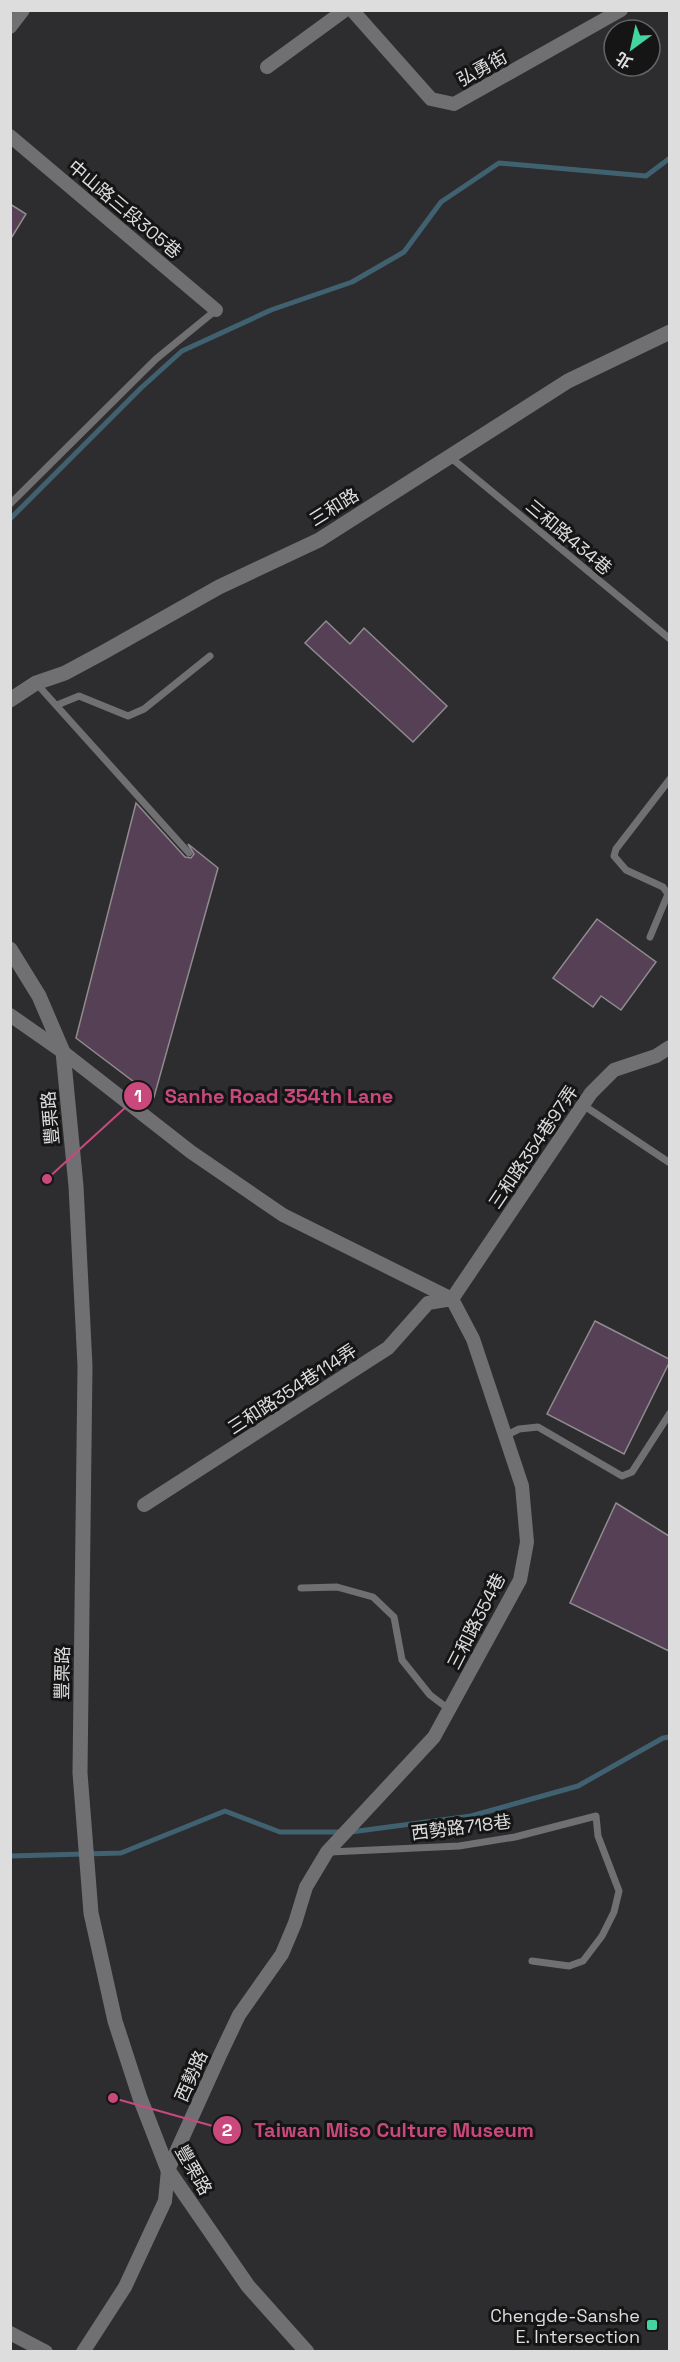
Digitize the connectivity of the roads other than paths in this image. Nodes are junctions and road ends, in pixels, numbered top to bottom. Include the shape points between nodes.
1 (23, 10) edge
2 (345, 10) edge
3 (352, 10) edge
4 (621, 10) edge
5 (10, 27) edge
6 (267, 67) dead end
7 (10, 136) edge
8 (216, 310) joint
9 (669, 332) edge
10 (450, 457) junction
11 (10, 504) edge
12 (669, 639) edge
13 (210, 656) dead end
14 (36, 683) junction
15 (10, 700) edge
16 (57, 705) junction
17 (669, 779) edge
18 (189, 853) dead end
19 (650, 937) dead end
20 (10, 949) edge
21 (10, 1015) edge
22 (669, 1047) edge
23 (63, 1052) junction
24 (583, 1105) junction
25 (669, 1163) edge
26 (452, 1299) junction
27 (669, 1413) edge
28 (505, 1436) junction
29 (144, 1505) dead end
30 (301, 1588) dead end
31 (450, 1710) junction
32 (327, 1852) junction
33 (532, 1961) dead end
34 (168, 2170) junction
35 (10, 2333) edge
36 (45, 2352) edge
37 (83, 2352) edge
38 (307, 2352) edge

1 - 5 street
2 - 6 street
3 - 4 street, 弘勇街 via 431,99 454,104
7 - 8 street, 中山路三段305巷
8 - 11 lane via 156,358
9 - 10 street, 三和路 via 567,381
10 - 12 lane, 三和路434巷
10 - 14 street, 三和路 via 320,540 219,587 65,673
13 - 16 lane via 144,709 128,716 79,696
14 - 15 street, 三和路
14 - 16 lane
16 - 18 lane
17 - 19 lane via 614,856 626,870 663,887 668,894
20 - 23 street, 豐栗路 via 39,996
21 - 23 street
22 - 24 street, 三和路354巷97弄 via 656,1056 614,1070
23 - 26 street via 191,1152 284,1215
23 - 34 street, 豐栗路 via 76,1186 85,1366 80,1773 91,1913 115,2021
24 - 25 lane
24 - 26 street, 三和路354巷97弄
26 - 28 street, 三和路354巷 via 473,1338
26 - 29 street, 三和路354巷114弄 via 428,1303 388,1348
27 - 28 lane via 632,1472 622,1476 538,1427 519,1428
28 - 31 street, 三和路354巷 via 522,1486 527,1542 520,1580
30 - 31 lane via 337,1587 373,1598 394,1617 402,1660 430,1695
31 - 32 street, 三和路354巷 via 434,1737
32 - 33 lane, 西勢路718巷 via 459,1846 515,1837 596,1816 598,1836 619,1891 614,1911 602,1936 582,1961 569,1966
32 - 34 street, 西勢路 via 306,1887 282,1954 239,2015
34 - 37 street, 西勢路 via 165,2202 125,2287
34 - 38 street, 豐栗路 via 248,2286
35 - 36 street

